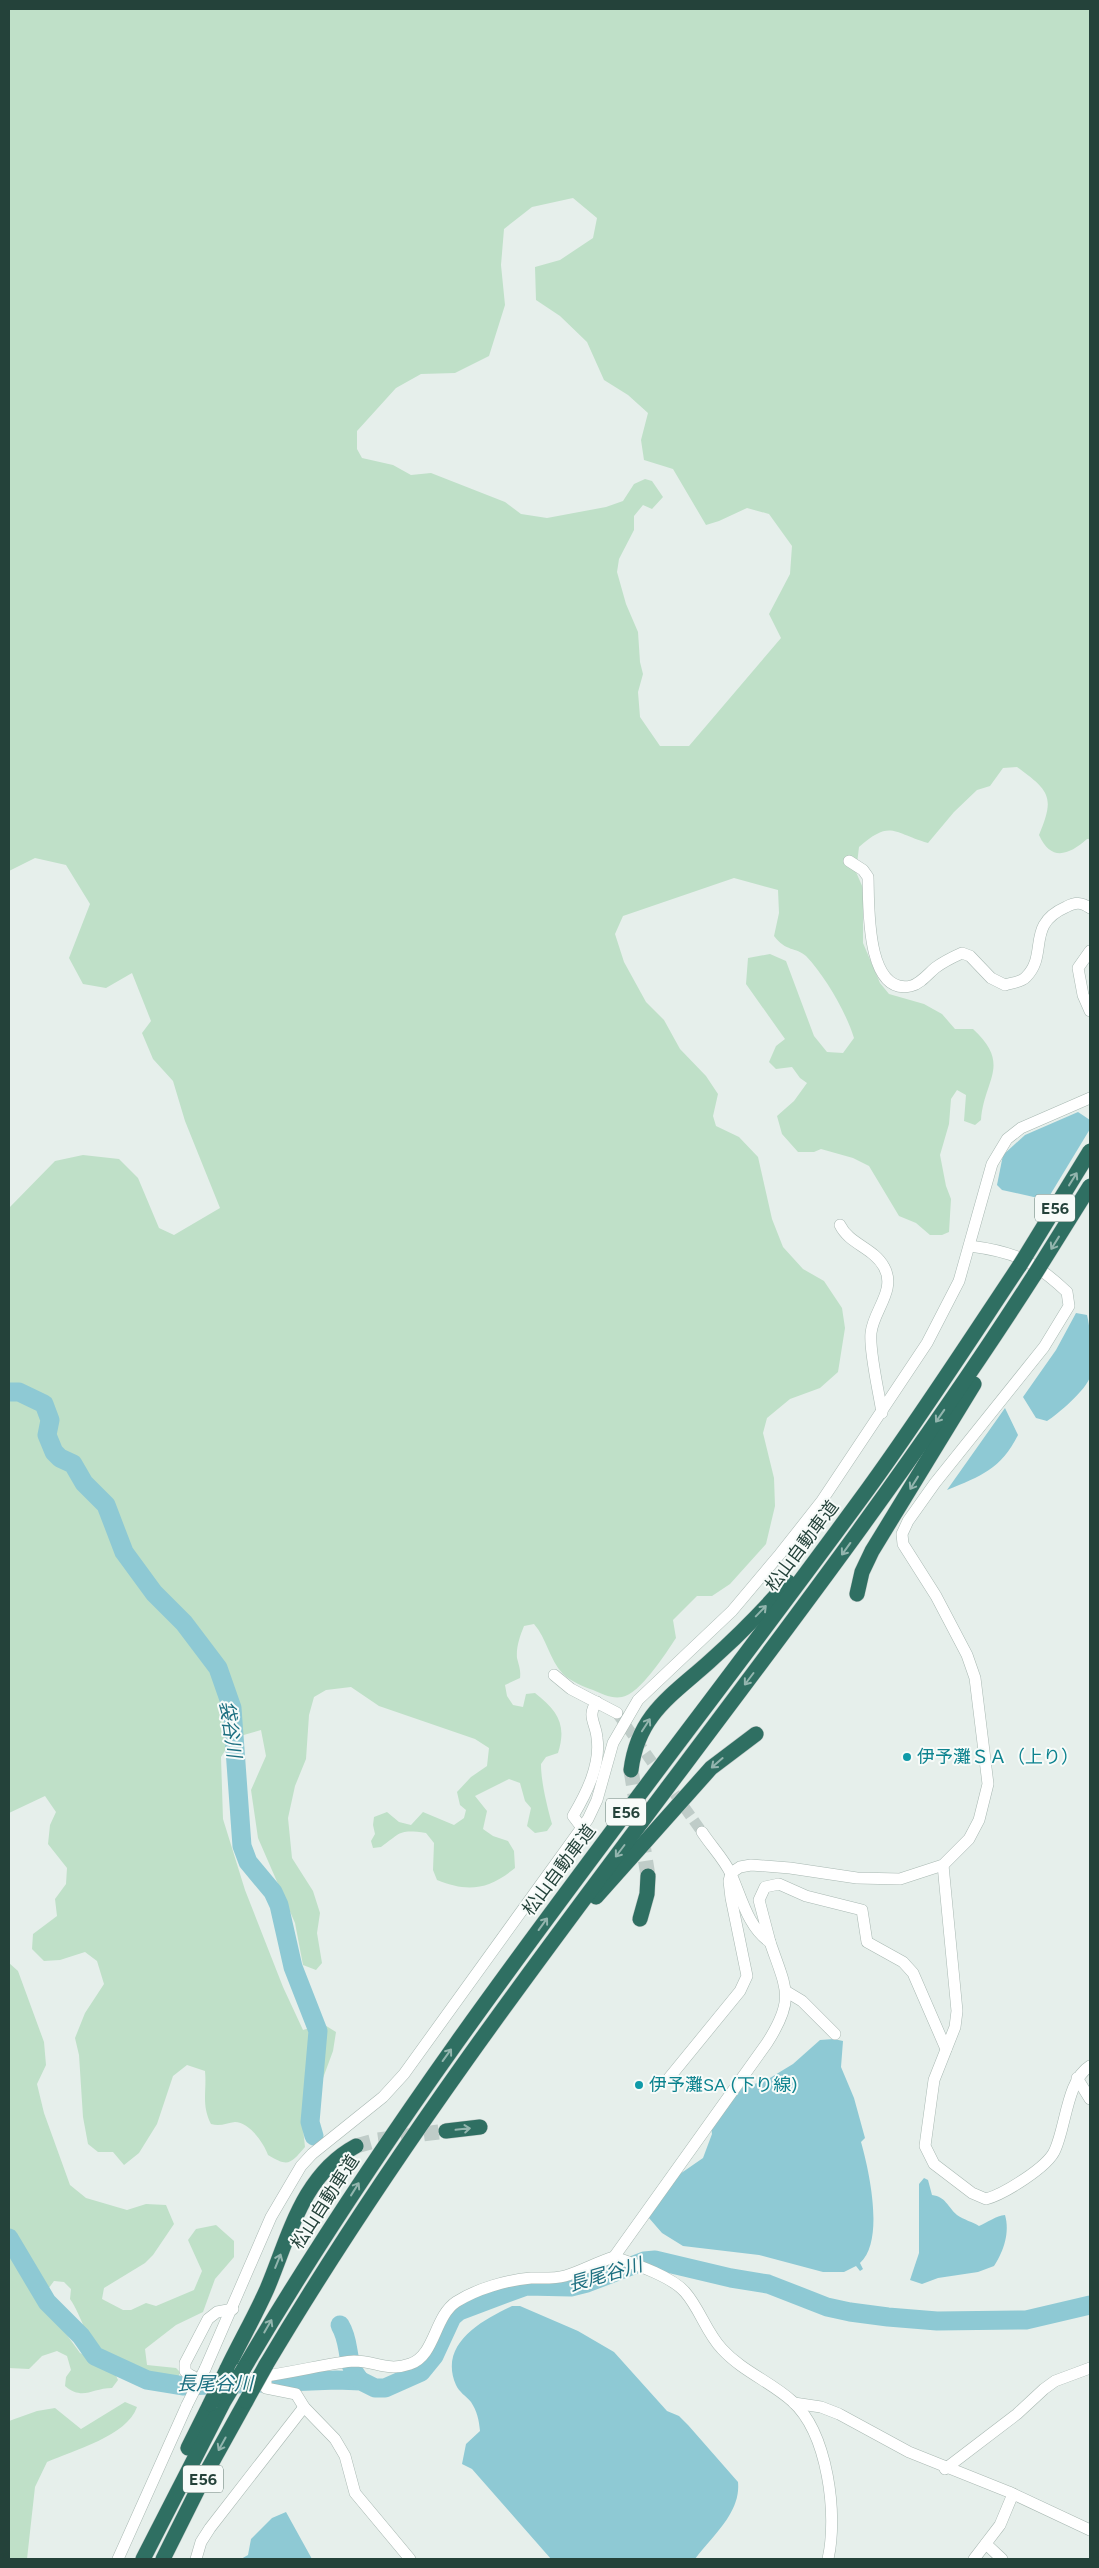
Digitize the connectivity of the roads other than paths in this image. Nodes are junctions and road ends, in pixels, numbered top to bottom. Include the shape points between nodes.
1 (849, 861) dead end
2 (1090, 908) edge
3 (1090, 951) edge
4 (1090, 1012) edge
5 (1090, 1098) edge
6 (1090, 1151) edge
7 (1090, 1186) edge
8 (840, 1225) dead end
9 (970, 1246) junction
10 (1035, 1274) junction
11 (928, 1402) junction
12 (882, 1413) junction
13 (857, 1594) dead end
14 (554, 1675) dead end
15 (597, 1702) junction
16 (617, 1713) tunnel mouth
17 (756, 1734) dead end
18 (631, 1770) tunnel mouth
19 (582, 1828) junction
20 (702, 1832) tunnel mouth
21 (943, 1865) junction
22 (731, 1874) junction
23 (648, 1876) tunnel mouth
24 (640, 1919) dead end
25 (770, 1942) junction
26 (787, 1992) junction
27 (836, 2034) dead end
28 (946, 2049) junction
29 (1090, 2066) edge
30 (457, 2073) junction
31 (669, 2078) dead end
32 (1077, 2078) junction
33 (1090, 2099) edge
34 (480, 2127) dead end
35 (446, 2131) tunnel mouth
36 (356, 2146) tunnel mouth
37 (614, 2257) junction
38 (233, 2309) junction
39 (1090, 2368) edge
40 (266, 2377) junction
41 (217, 2403) junction
42 (794, 2403) junction
43 (304, 2407) junction
44 (945, 2469) junction
45 (1014, 2494) junction
46 (1090, 2530) edge
47 (986, 2544) junction
48 (118, 2559) edge
49 (139, 2559) edge
50 (143, 2559) edge
51 (163, 2559) edge
52 (196, 2559) edge
53 (410, 2559) edge
54 (828, 2559) edge
55 (974, 2559) edge
56 (1002, 2559) edge

1 - 2 street via 868,877 869,935 876,958 885,976 901,986 919,982 936,967 962,953 970,956 990,978 1005,985 1016,982 1026,977 1033,965 1044,921 1056,911 1075,903 1083,903
3 - 4 street via 1078,968 1078,977
5 - 9 street via 1021,1128 1007,1139 992,1164
11 -> 6 highway, 松山自動車道 / E56, bridge via 1020,1265
7 -> 10 highway, 松山自動車道 / E56, bridge
8 - 12 street via 847,1237 876,1256 887,1276 887,1289 871,1334
9 - 12 street via 944,1314
9 - 21 street via 1003,1250 1033,1263 1067,1292 1069,1306 1044,1347 935,1483 902,1534 910,1559 936,1596 967,1655 975,1678 986,1756 988,1784 979,1820 969,1839
10 -> 13 highway via 974,1384 872,1552 862,1572
10 -> 30 highway, 松山自動車道 / E56 via 984,1354 887,1492
18 -> 11 highway via 639,1735 661,1704 780,1592
41 -> 11 highway, 松山自動車道 / E56, bridge via 244,2368 363,2176 442,2062 870,1486
12 - 19 street via 821,1502 732,1611 638,1700 613,1743 597,1800
14 - 15 street via 571,1689
15 - 16 street
15 - 19 street via 591,1709 597,1737 594,1766 589,1785 573,1816
17 -> 30 highway via 711,1768 663,1820 598,1895 488,2038
19 - 38 street via 404,2074 383,2097 301,2166 271,2217
20 - 22 street
21 - 22 street via 900,1879 857,1878 751,1865 740,1867
21 - 28 street via 958,2011
22 - 25 street via 762,1938
22 - 31 street via 731,1898 747,1976 740,1991
23 - 24 highway
25 - 26 street
25 - 28 street via 759,1900 765,1887 771,1884 862,1910 868,1942 903,1962 913,1973
26 - 27 street via 802,2000
26 - 37 street via 783,2017 767,2043
28 - 32 street via 934,2080 927,2152 934,2164 972,2193 986,2199 1024,2178 1051,2157
29 - 32 street
30 - 40 highway, 松山自動車道 / E56 via 380,2184
32 - 33 street
35 -> 34 highway
41 -> 36 highway, bridge via 227,2369 266,2290 309,2190 328,2165
37 - 40 street via 563,2277 505,2282 456,2302 440,2321 421,2358 412,2364 394,2369 353,2361
37 - 42 street via 685,2292 723,2351
38 - 40 street via 217,2312 208,2319 185,2363 185,2371 207,2380
38 - 48 street, bridge
39 - 44 street via 1055,2381
40 - 43 street via 296,2394
40 -> 51 highway, 松山自動車道 / E56, bridge via 246,2401
41 - 49 highway via 174,2477
41 - 50 highway, 松山自動車道 / E56
42 - 44 street via 821,2407 839,2414
42 - 54 street via 809,2426 826,2470 832,2529
43 - 52 street via 210,2528
43 - 53 street via 319,2420 345,2456 355,2493
44 - 45 street
45 - 46 street
45 - 47 street via 1000,2525
47 - 55 street
47 - 56 street

